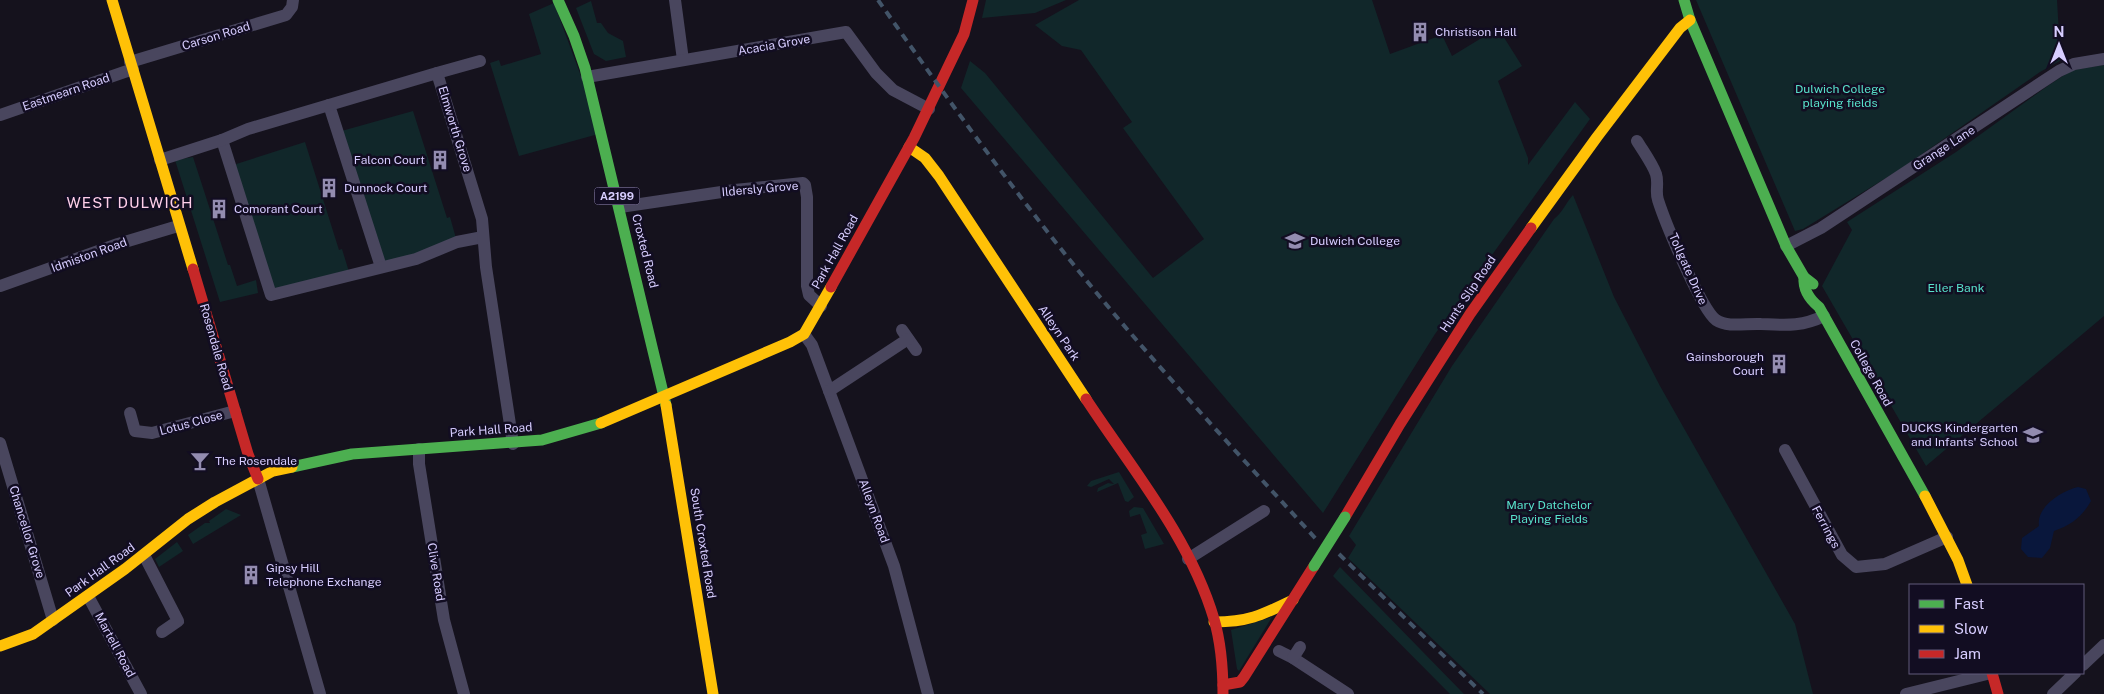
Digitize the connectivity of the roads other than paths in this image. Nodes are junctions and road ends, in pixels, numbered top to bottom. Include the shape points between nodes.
1 (112, 0) edge
2 (293, 0) edge
3 (558, 0) edge
4 (675, 0) edge
5 (972, 0) edge
6 (1684, 0) edge
7 (1690, 20) junction
8 (2104, 59) edge
9 (683, 60) junction
10 (480, 61) dead end
11 (132, 66) junction
12 (437, 73) junction
13 (588, 77) junction
14 (329, 105) junction
15 (929, 109) junction
16 (0, 115) edge
17 (222, 140) junction
18 (1637, 141) dead end
19 (908, 147) junction
20 (160, 160) junction
21 (620, 206) junction
22 (178, 226) junction
23 (483, 238) junction
24 (1786, 246) junction
25 (381, 267) junction
26 (0, 286) edge
27 (821, 306) junction
28 (1821, 311) junction
29 (804, 334) junction
30 (916, 350) dead end
31 (829, 391) junction
32 (665, 396) junction
33 (235, 411) junction
34 (130, 413) dead end
35 (0, 443) edge
36 (513, 444) junction
37 (419, 449) junction
38 (1785, 450) dead end
39 (258, 479) junction
40 (1264, 511) dead end
41 (1947, 537) junction
42 (144, 555) junction
43 (1188, 559) junction
44 (1967, 584) edge
45 (88, 596) junction
46 (1293, 600) junction
47 (53, 620) junction
48 (1214, 622) junction
49 (162, 632) dead end
50 (2104, 645) edge
51 (0, 646) edge
52 (1279, 651) dead end
53 (2084, 664) edge
54 (1988, 674) edge
55 (1992, 674) edge
56 (2074, 674) edge
57 (1223, 690) edge
58 (141, 694) edge
59 (320, 694) edge
60 (464, 694) edge
61 (713, 694) edge
62 (928, 694) edge
63 (1348, 694) edge
64 (1906, 694) edge
65 (1998, 694) edge
66 (2053, 694) edge

1 - 11 street, Rosendale Road
2 - 11 street, Carson Road via 286,15
3 - 13 street, Croxted Road / A2199
4 - 9 street
5 - 15 street via 964,34
6 - 7 street, College Road
7 - 24 street, College Road
7 - 46 street, Hunts Slip Road, bridge via 1680,28 1620,106 1476,306
8 - 24 street, Grange Lane via 2074,64 2059,71 1836,218
9 - 13 street, Acacia Grove
9 - 15 street, Acacia Grove via 846,32 876,73 893,90
10 - 12 street
11 - 16 street, Eastmearn Road
11 - 20 street, Rosendale Road
12 - 14 street, Elmworth Grove
12 - 23 street, Elmworth Grove via 482,219
13 - 21 street, Croxted Road / A2199
14 - 17 street, Elmworth Grove
14 - 25 street
15 - 19 street
17 - 20 street, Elmworth Grove
17 - 25 street via 271,295
18 - 28 street, Tollgate Drive via 1656,173 1657,198 1706,310 1726,324 1794,325 1810,322
19 - 27 street, Park Hall Road
19 - 43 street, Alleyn Park via 925,158 939,176 1134,470
20 - 22 street, Rosendale Road
21 - 27 street, Ildersly Grove via 802,183 807,197 807,286 809,295
21 - 32 street, Croxted Road / A2199
22 - 26 street, Idmiston Road
22 - 33 street, Rosendale Road
23 - 25 street via 457,242 416,259
23 - 36 street, Elmworth Grove
24 - 28 street, College Road via 1804,277 1803,285 1810,300
27 - 29 street, Park Hall Road
28 - 41 street, College Road
29 - 31 street, Alleyn Road via 812,345
29 - 32 street, Park Hall Road
30 - 31 street via 905,334
31 - 62 street, Alleyn Road via 894,566
32 - 36 street, Park Hall Road via 575,432
32 - 61 street, South Croxted Road / A2199
33 - 34 street, Lotus Close via 152,433 136,432
33 - 39 street, Rosendale Road
35 - 47 street, Chancellor Grove
36 - 37 street, Park Hall Road
37 - 39 street, Park Hall Road via 352,454 273,471
37 - 60 street, Clive Road via 440,599
38 - 41 street, Ferrings via 1842,555 1856,566 1885,564
39 - 42 street, Park Hall Road via 188,519
39 - 59 street, Rosendale Road
40 - 43 street
41 - 44 street, College Road
42 - 45 street, Park Hall Road
42 - 49 street via 178,621
43 - 48 street, Alleyn Park via 1211,608
45 - 47 street, Park Hall Road
45 - 58 street, Martell Road
46 - 48 street via 1256,618
46 - 57 street, Hunts Slip Road via 1244,677
47 - 51 street, Park Hall Road via 33,634
48 - 57 street, Alleyn Park
50 - 53 street
52 - 63 street via 1297,652
54 - 64 street
55 - 65 street
56 - 66 street

